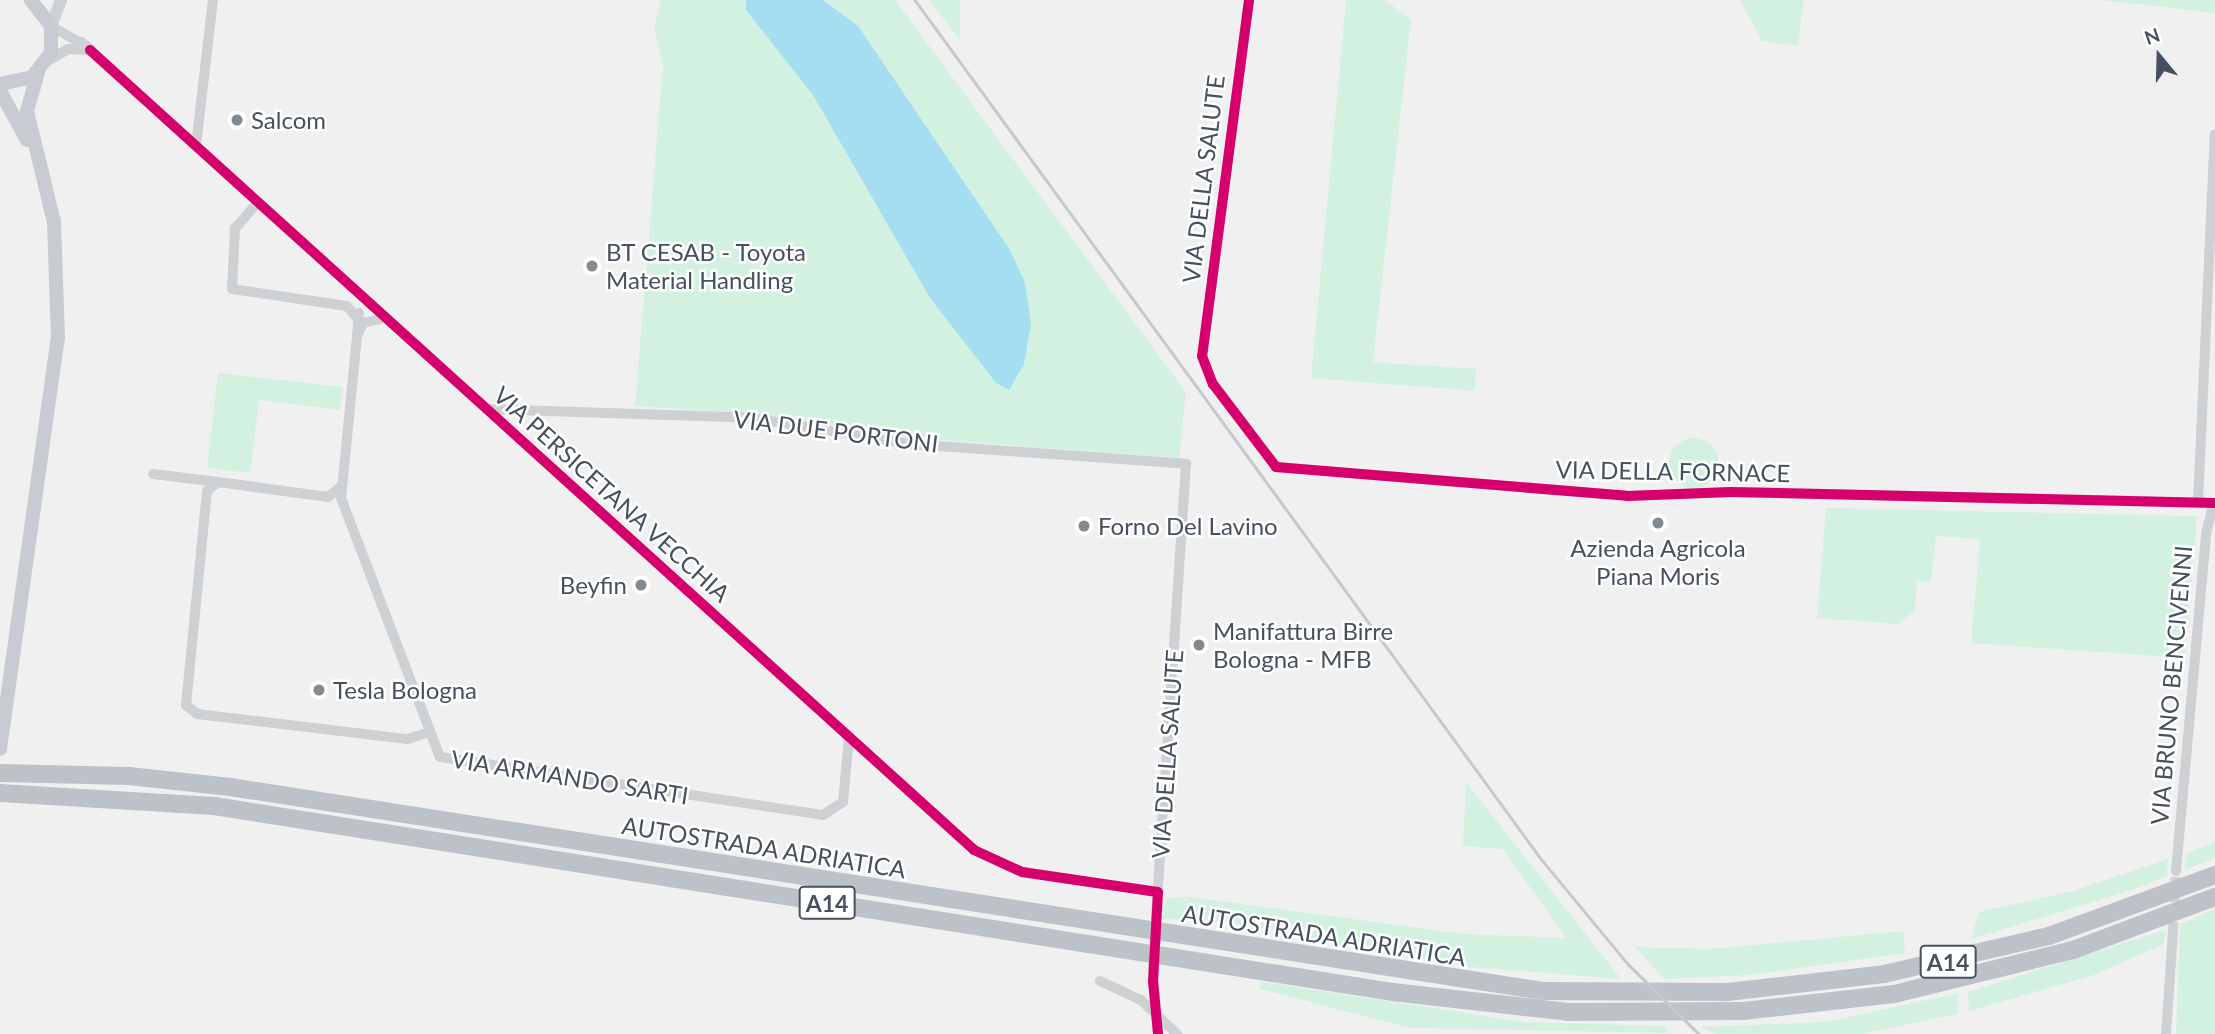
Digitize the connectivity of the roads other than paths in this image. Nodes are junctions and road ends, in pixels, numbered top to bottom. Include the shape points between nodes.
1 (31, 0) edge
2 (61, 0) edge
3 (213, 0) edge
4 (1249, 0) edge
5 (51, 26) junction
6 (86, 47) junction
7 (43, 67) junction
8 (0, 84) edge
9 (0, 90) edge
10 (2215, 134) edge
11 (196, 146) junction
12 (37, 160) junction
13 (258, 202) junction
14 (362, 303) junction
15 (357, 318) junction
16 (380, 318) junction
17 (357, 336) junction
18 (1202, 364) joint
19 (486, 409) junction
20 (1186, 464) joint
21 (153, 474) dead end
22 (181, 478) junction
23 (218, 482) junction
24 (340, 487) junction
25 (207, 491) junction
26 (2199, 503) junction
27 (2215, 503) edge
28 (427, 733) junction
29 (849, 737) junction
30 (0, 750) edge
31 (865, 752) junction
32 (851, 763) junction
33 (0, 773) edge
34 (0, 793) edge
35 (2176, 871) tunnel mouth
36 (2215, 875) edge
37 (1158, 891) junction
38 (2215, 897) edge
39 (1156, 919) tunnel mouth
40 (2173, 932) tunnel mouth
41 (1153, 970) tunnel mouth
42 (1100, 981) dead end
43 (1157, 1013) junction
44 (1158, 1034) edge
45 (1177, 1034) edge
46 (2166, 1034) edge

1 - 5 main road
2 - 5 street
3 - 11 street
4 - 18 street, VIA DELLA SALUTE
5 - 6 street, VIA PERSICETANA VECCHIA
5 - 7 main road
6 - 7 street via 68,49
6 - 11 street, VIA PERSICETANA VECCHIA
7 - 8 main road
7 - 12 main road via 27,98
9 - 12 main road
10 - 26 street
11 - 13 street, VIA PERSICETANA VECCHIA
12 - 30 main road via 57,244 58,338
13 - 14 street, VIA PERSICETANA VECCHIA
13 - 15 street via 235,228 232,289 347,306
14 - 15 street, VIA ARMANDO SARTI
14 - 16 street, VIA PERSICETANA VECCHIA
15 - 17 street, VIA ARMANDO SARTI
16 - 17 street via 363,323
16 - 19 street, VIA PERSICETANA VECCHIA
17 - 24 street, VIA ARMANDO SARTI
18 - 26 street, VIA DELLA FORNACE via 1266,460 1297,472 1627,496 1731,492
19 - 20 street, VIA DUE PORTONI via 752,418 910,443
19 - 29 street, VIA PERSICETANA VECCHIA
20 - 37 street, VIA DELLA SALUTE
21 - 22 street
22 - 23 street
22 - 25 street
23 - 24 street via 328,497
23 - 25 street
24 - 28 street, VIA ARMANDO SARTI
25 - 28 street via 187,709 408,739
26 - 27 street, VIA DELLA FORNACE
27 - 35 street, VIA BRUNO BENCIVENNI via 2206,534
28 - 32 street, VIA ARMANDO SARTI via 435,752 452,760 788,812 833,810 843,802
29 - 31 street, VIA PERSICETANA VECCHIA
29 - 32 street, VIA ARMANDO SARTI
31 - 32 street
31 - 37 street, VIA PERSICETANA VECCHIA via 998,864
33 - 36 highway, AUTOSTRADA ADRIATICA / A14 via 129,776 230,787 1396,972 1543,991 1670,994 1801,986 1931,966 2080,926
34 - 38 highway, AUTOSTRADA ADRIATICA / A14 via 183,801 1475,1005 1654,1014 1805,1006 1941,984 2073,950
37 - 39 street, VIA DELLA SALUTE
40 - 46 street
41 - 43 street
42 - 43 street
43 - 44 street
43 - 45 street

